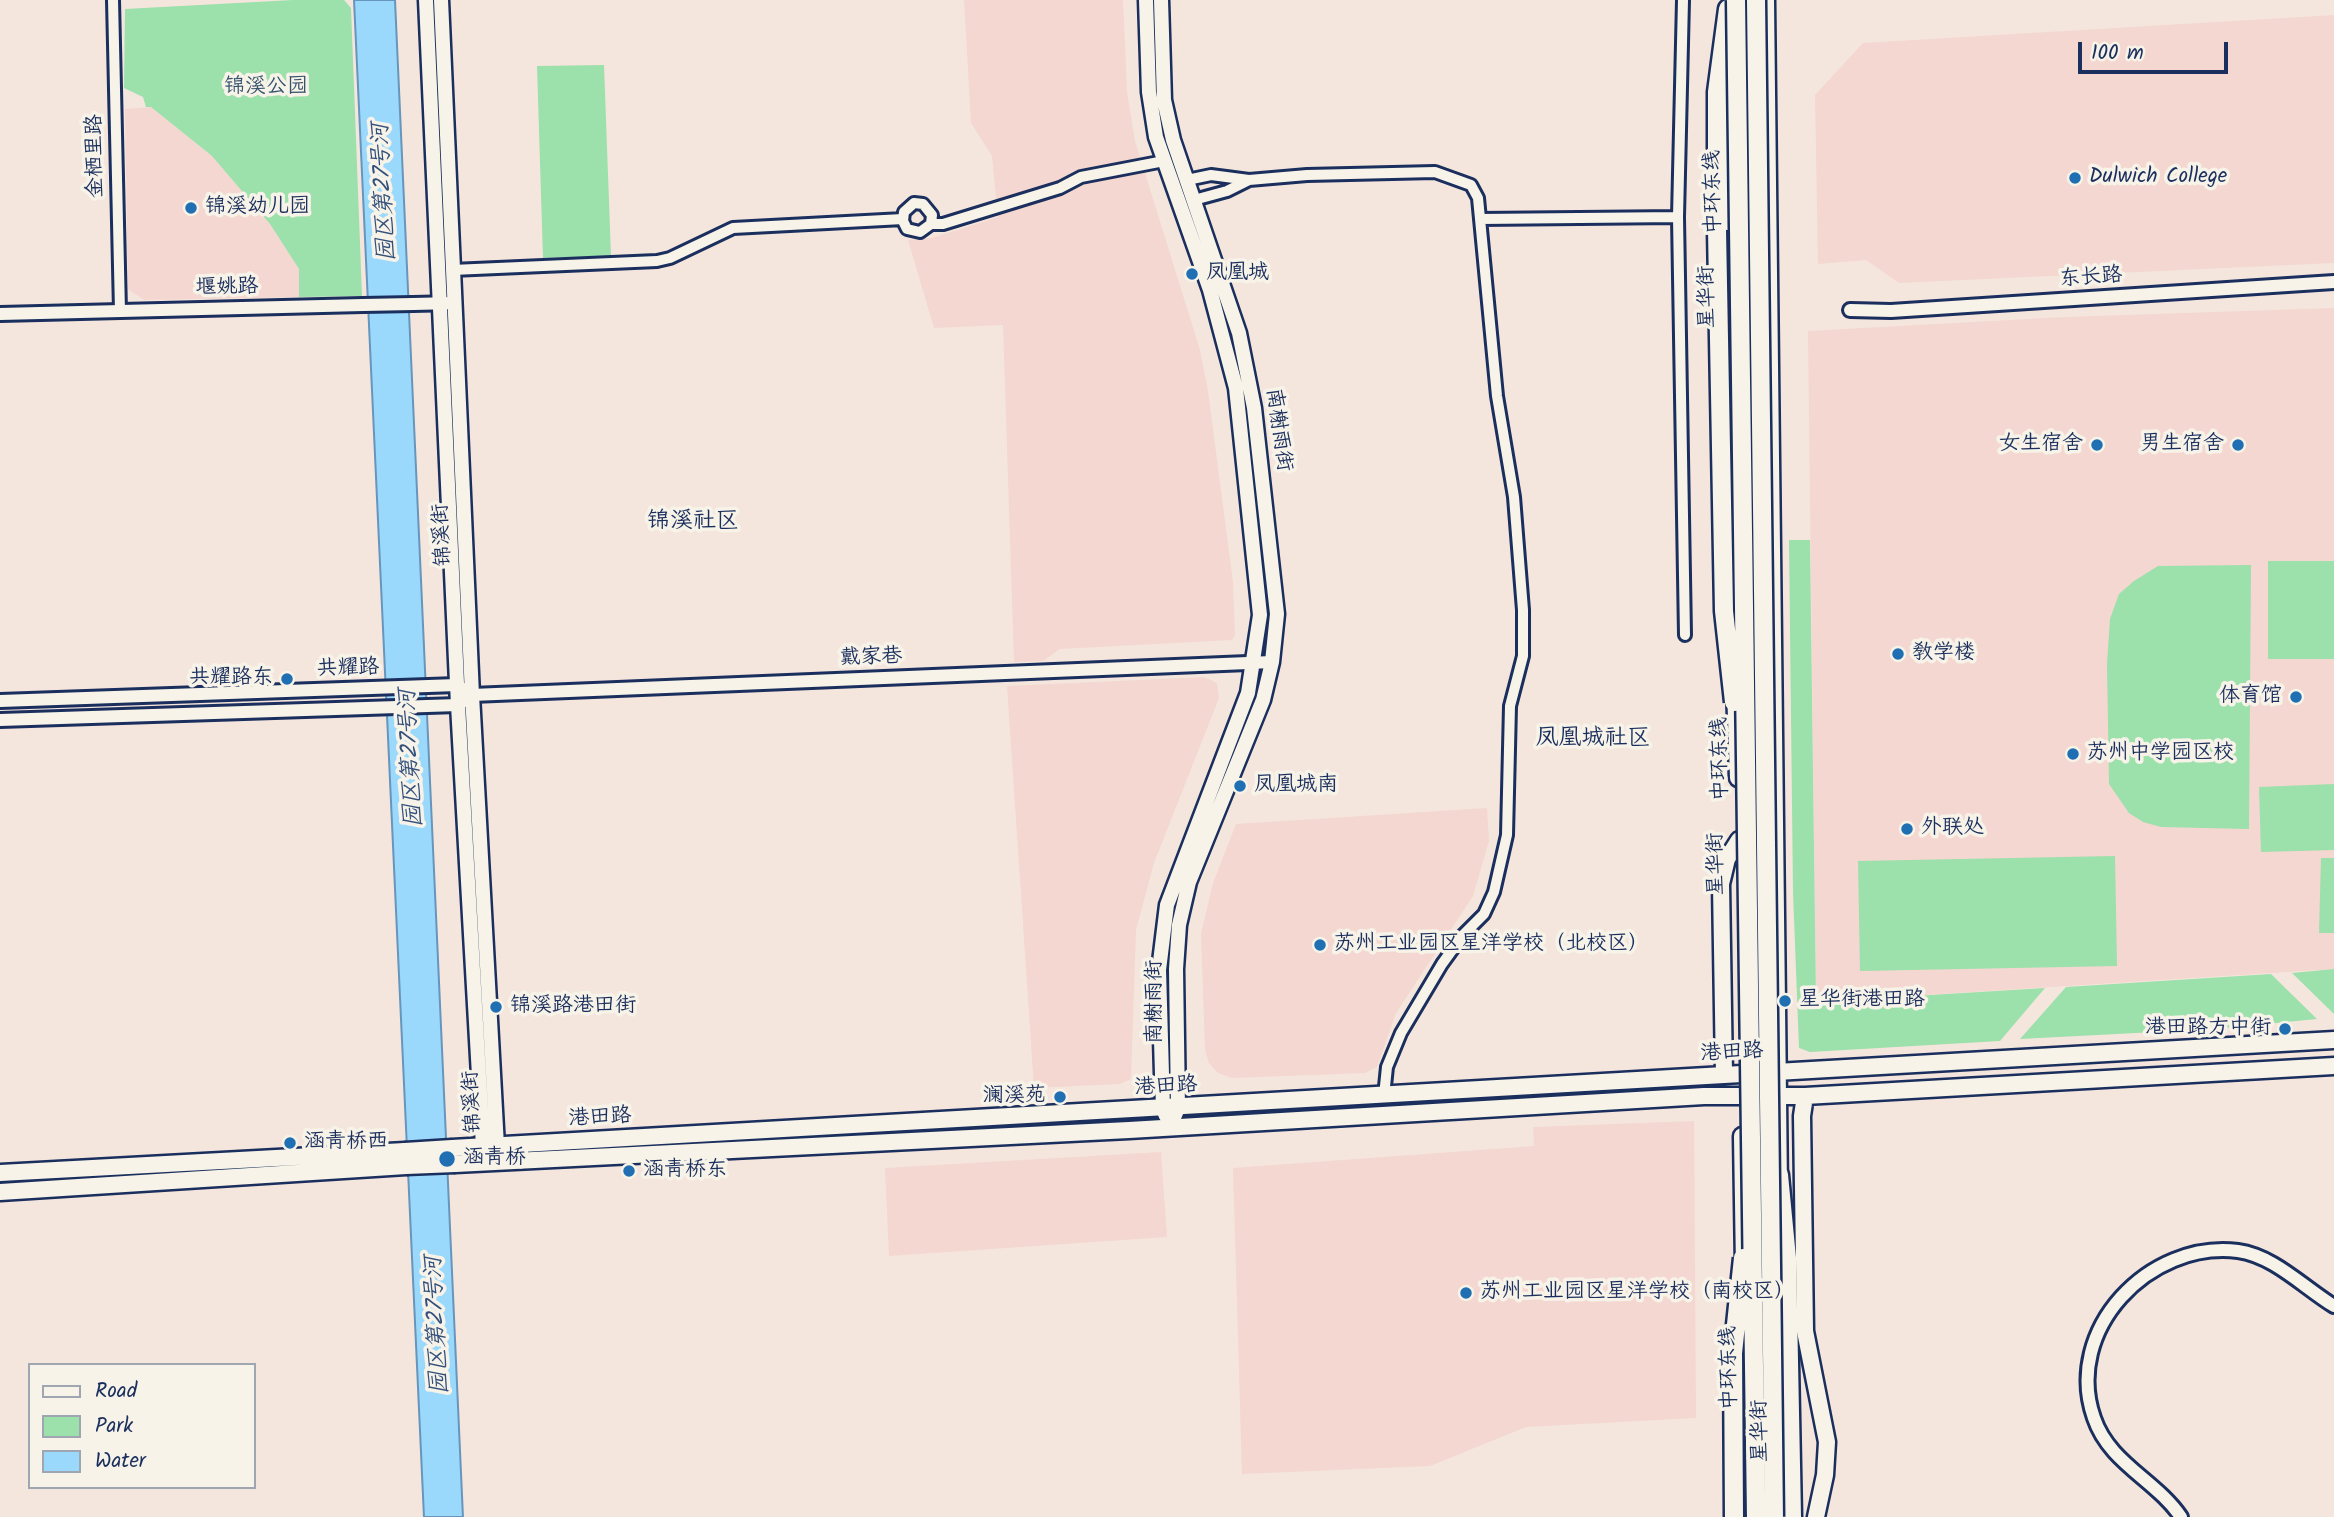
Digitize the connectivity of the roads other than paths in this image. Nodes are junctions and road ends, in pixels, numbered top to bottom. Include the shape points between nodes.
1 (113, 0) edge
2 (426, 0) edge
3 (441, 0) edge
4 (1146, 0) edge
5 (1161, 0) edge
6 (1683, 0) edge
7 (1756, 0) edge
8 (1766, 0) edge
9 (1731, 3) edge
10 (1164, 161) junction
11 (1187, 180) junction
12 (1249, 180) junction
13 (1194, 200) junction
14 (1678, 217) junction
15 (903, 219) junction
16 (1480, 219) junction
17 (931, 224) junction
18 (453, 270) junction
19 (2334, 282) edge
20 (447, 303) junction
21 (1850, 310) dead end
22 (120, 311) junction
23 (0, 314) edge
24 (1685, 635) dead end
25 (1255, 662) junction
26 (1272, 662) junction
27 (457, 685) junction
28 (472, 695) junction
29 (0, 701) edge
30 (457, 705) junction
31 (0, 720) edge
32 (1745, 799) junction
33 (1739, 840) junction
34 (2334, 1040) edge
35 (2334, 1066) edge
36 (1778, 1072) junction
37 (1741, 1074) junction
38 (1724, 1075) junction
39 (1779, 1095) junction
40 (1384, 1096) junction
41 (1742, 1096) junction
42 (1805, 1096) junction
43 (1171, 1109) junction
44 (1170, 1127) junction
45 (490, 1146) junction
46 (453, 1156) junction
47 (406, 1158) junction
48 (491, 1162) junction
49 (0, 1173) edge
50 (1779, 1175) junction
51 (1752, 1178) junction
52 (0, 1192) edge
53 (2334, 1306) edge
54 (1734, 1517) edge
55 (1747, 1517) edge
56 (1756, 1517) edge
57 (1774, 1517) edge
58 (1784, 1517) edge
59 (1792, 1517) edge
60 (1816, 1517) edge
61 (2181, 1517) edge

1 - 22 street, 金栖里路
2 - 20 main road, 锦溪街
3 - 18 main road, 锦溪街
4 - 10 main road, 南榭雨街 via 1152,117
5 - 11 main road, 南榭雨街 via 1164,100
6 - 14 street
7 - 57 highway, 中环东线, bridge
8 - 36 main road, 星华街
9 - 32 highway, 中环东线, bridge
9 - 32 highway, bridge via 1717,92 1717,230 1724,611
9 - 33 main road, 星华街 via 1733,610
10 - 17 street via 1081,177 1060,188
10 - 25 main road, 南榭雨街 via 1210,290 1236,388 1259,581 1261,615
11 - 12 street via 1211,175
11 - 13 main road, 南榭雨街
12 - 13 street
12 - 16 street via 1434,172 1471,185
13 - 26 main road, 南榭雨街 via 1239,333 1254,408 1276,601
14 - 16 street
14 - 24 street
15 - 17 street via 907,229 916,233
15 - 17 street via 906,208 919,203 930,210
15 - 18 street via 733,228 657,261
16 - 40 street via 1523,610 1523,656 1510,706 1507,835 1494,892 1483,914 1442,964 1401,1033 1387,1067
18 - 20 main road, 锦溪街
19 - 21 street, 东长路
20 - 22 street, 堰姚路, bridge
20 - 27 main road, 锦溪街
20 - 28 main road, 锦溪街
22 - 23 street, 堰姚路
25 - 26 street, 戴家巷
25 - 28 street, 戴家巷
25 - 43 main road, 南榭雨街 via 1248,693 1167,905 1159,970
26 - 43 main road, 南榭雨街 via 1263,700 1189,882 1179,925
27 - 28 street
27 - 29 street, 共耀路
27 - 30 main road, 锦溪街
28 - 30 street
28 - 45 main road, 锦溪街
30 - 31 street, 共耀路
30 - 45 main road, 锦溪街
32 - 51 highway, 中环东线, bridge
33 - 37 main road, 星华街
33 - 38 main road via 1727,859 1721,884
34 - 36 main road, 港田路
35 - 42 main road, 港田路
36 - 37 main road, 港田路
36 - 39 main road, 星华街
37 - 38 main road, 港田路
37 - 41 main road, 星华街
38 - 40 main road, 港田路
39 - 41 main road, 港田路
39 - 42 main road, 港田路
39 - 50 main road, 星华街
40 - 43 main road, 港田路
41 - 44 main road, 港田路
41 - 55 main road, 星华街
42 - 60 main road via 1804,1331 1827,1441
43 - 44 main road, 南榭雨街
43 - 45 main road, 港田路
44 - 48 main road, 港田路
45 - 46 main road, 港田路
45 - 48 main road, 锦溪街
46 - 47 main road, 港田路, bridge
46 - 48 main road, 港田路
47 - 49 main road, 港田路
47 - 52 main road, 港田路
50 - 58 main road, 星华街
50 - 59 highway via 1787,1258
51 - 54 highway, bridge via 1733,1353
51 - 56 highway, 中环东线, bridge
53 - 61 street via 2256,1255 2220,1250 2187,1255 2151,1272 2108,1310 2092,1343 2087,1376 2094,1420 2109,1447

